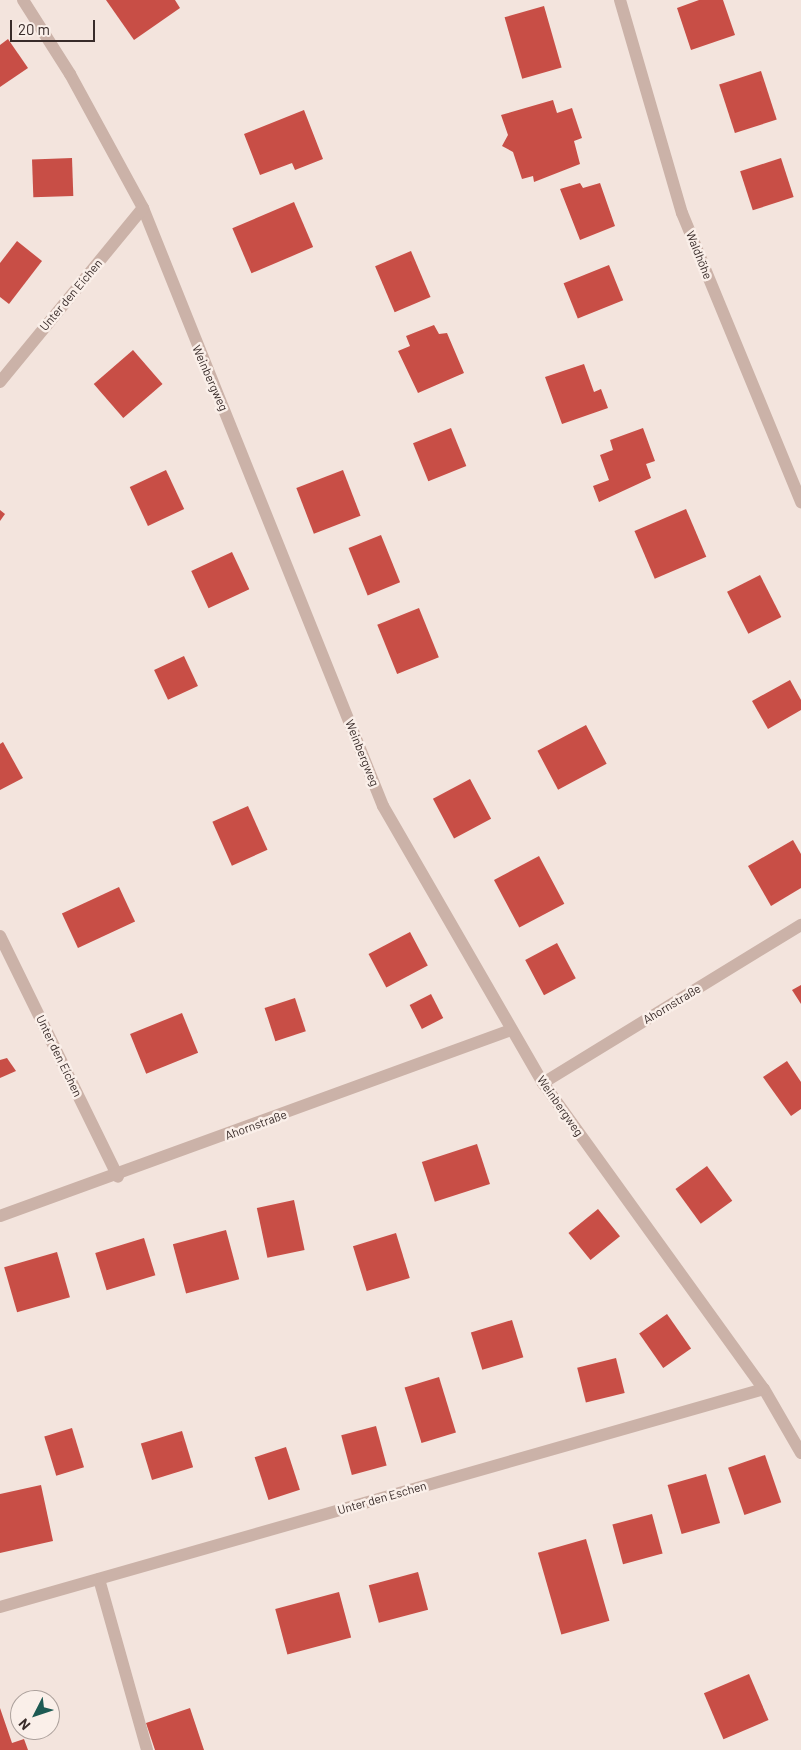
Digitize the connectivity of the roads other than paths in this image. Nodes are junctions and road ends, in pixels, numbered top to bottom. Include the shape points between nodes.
1 (23, 0) edge
2 (620, 0) edge
3 (143, 208) junction
4 (0, 382) edge
5 (801, 502) edge
6 (801, 925) edge
7 (0, 936) edge
8 (511, 1030) junction
9 (543, 1083) junction
10 (118, 1177) junction
11 (0, 1216) edge
12 (764, 1389) junction
13 (801, 1453) edge
14 (99, 1579) junction
15 (0, 1607) edge
16 (146, 1750) edge

1 - 3 street, Weinbergweg via 70,74
2 - 5 street, Waldhöhe via 682,213
3 - 4 street, Unter den Eichen
3 - 8 street, Weinbergweg via 383,806
6 - 9 street, Ahornstraße
7 - 10 street, Unter den Eichen
8 - 9 street, Weinbergweg
8 - 10 street, Ahornstraße
9 - 12 street, Weinbergweg
10 - 11 street, Ahornstraße
12 - 13 street, Weinbergweg
12 - 14 street, Unter den Eschen
14 - 15 street, Unter den Eschen
14 - 16 street

